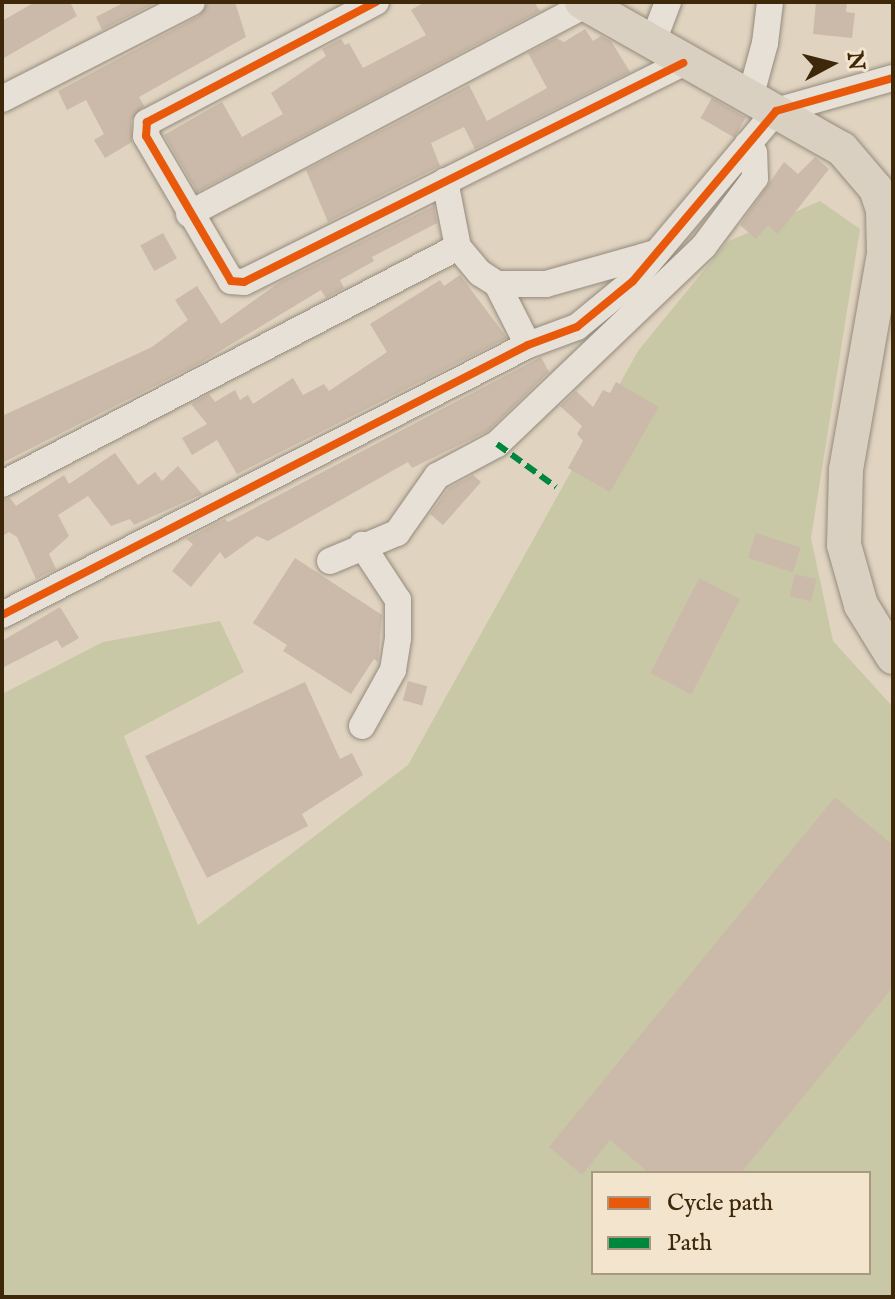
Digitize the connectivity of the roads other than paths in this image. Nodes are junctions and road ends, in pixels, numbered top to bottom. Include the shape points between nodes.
1 (192, 2) edge
2 (376, 2) edge
3 (668, 2) edge
4 (770, 2) edge
5 (584, 3) edge
6 (652, 44) junction
7 (684, 63) junction
8 (893, 78) edge
9 (2, 99) edge
10 (763, 104) junction
11 (748, 144) junction
12 (445, 181) junction
13 (189, 214) junction
14 (458, 247) junction
15 (652, 254) junction
16 (497, 284) junction
17 (528, 345) junction
18 (2, 484) edge
19 (362, 545) junction
20 (330, 561) dead end
21 (2, 615) edge
22 (893, 657) edge
23 (362, 726) dead end

1 - 9 street
2 - 13 street via 147,122 146,136
3 - 6 street
4 - 10 street
5 - 6 main road
5 - 13 street
6 - 7 main road
7 - 10 main road
7 - 12 street
8 - 10 street
10 - 11 street
10 - 22 main road via 842,149 876,189 883,209 884,254 843,512 850,577
11 - 15 street
11 - 19 street via 754,153 755,178 704,246 497,444 437,476 397,533
12 - 13 street via 244,282 225,275
12 - 14 street
14 - 16 street
14 - 18 street
15 - 16 street via 557,282
15 - 17 street via 609,306 577,327
16 - 17 street
17 - 21 street
19 - 20 street
19 - 23 street via 398,600 393,670

